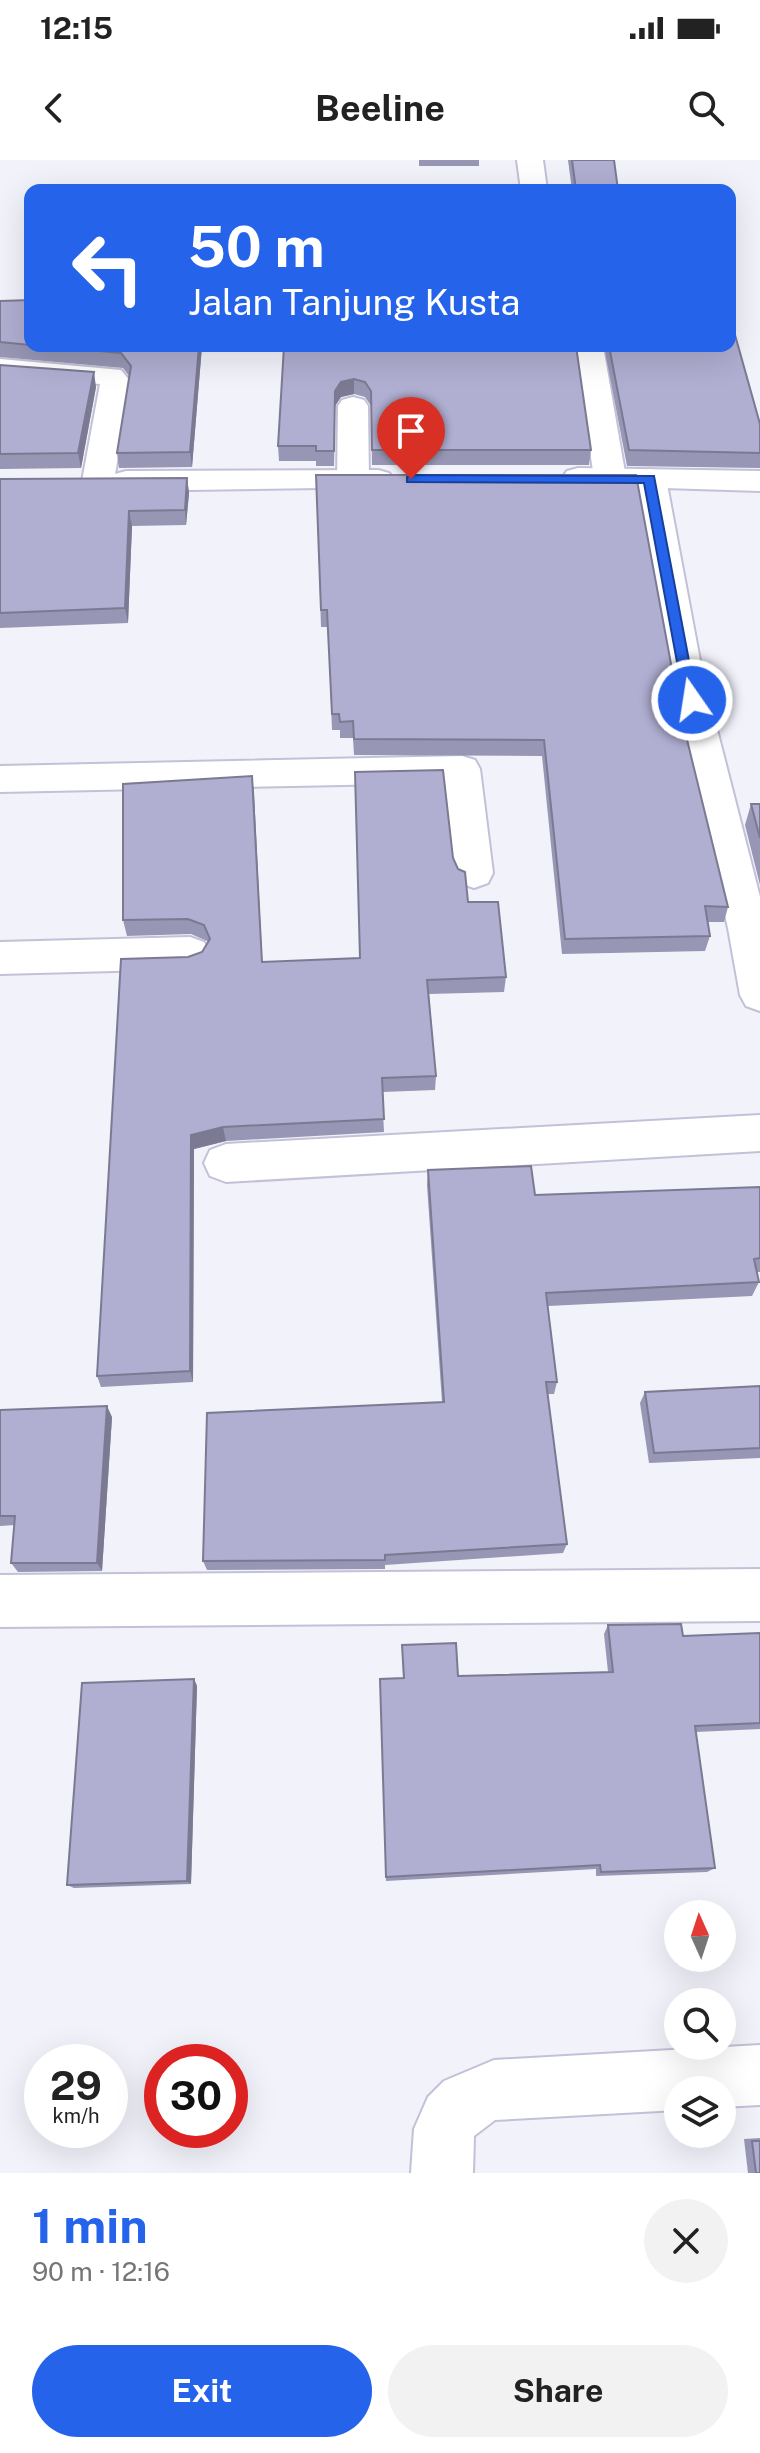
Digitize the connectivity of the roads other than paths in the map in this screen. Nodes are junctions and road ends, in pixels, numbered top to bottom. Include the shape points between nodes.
1 (530, 160) edge
2 (533, 184) edge
3 (590, 352) edge
4 (0, 368) edge
5 (353, 406) dead end
6 (541, 477) edge
7 (610, 478) junction
8 (650, 479) junction
9 (401, 480) edge
10 (353, 481) junction
11 (760, 481) edge
12 (0, 779) edge
13 (474, 873) dead end
14 (190, 953) edge
15 (0, 958) edge
16 (760, 995) edge
17 (760, 1133) edge
18 (226, 1163) dead end
19 (760, 1595) edge
20 (0, 1601) edge
21 (760, 2075) edge
22 (442, 2173) edge

1 - 2 street
3 - 7 street
4 - 10 street via 111,376 115,381 84,481
5 - 10 street
6 - 7 street
7 - 8 street
8 - 11 street
8 - 16 street via 685,671
9 - 10 street
12 - 13 street via 461,756
14 - 15 street
17 - 18 street
19 - 20 street
21 - 22 street via 494,2090 462,2101 445,2125

